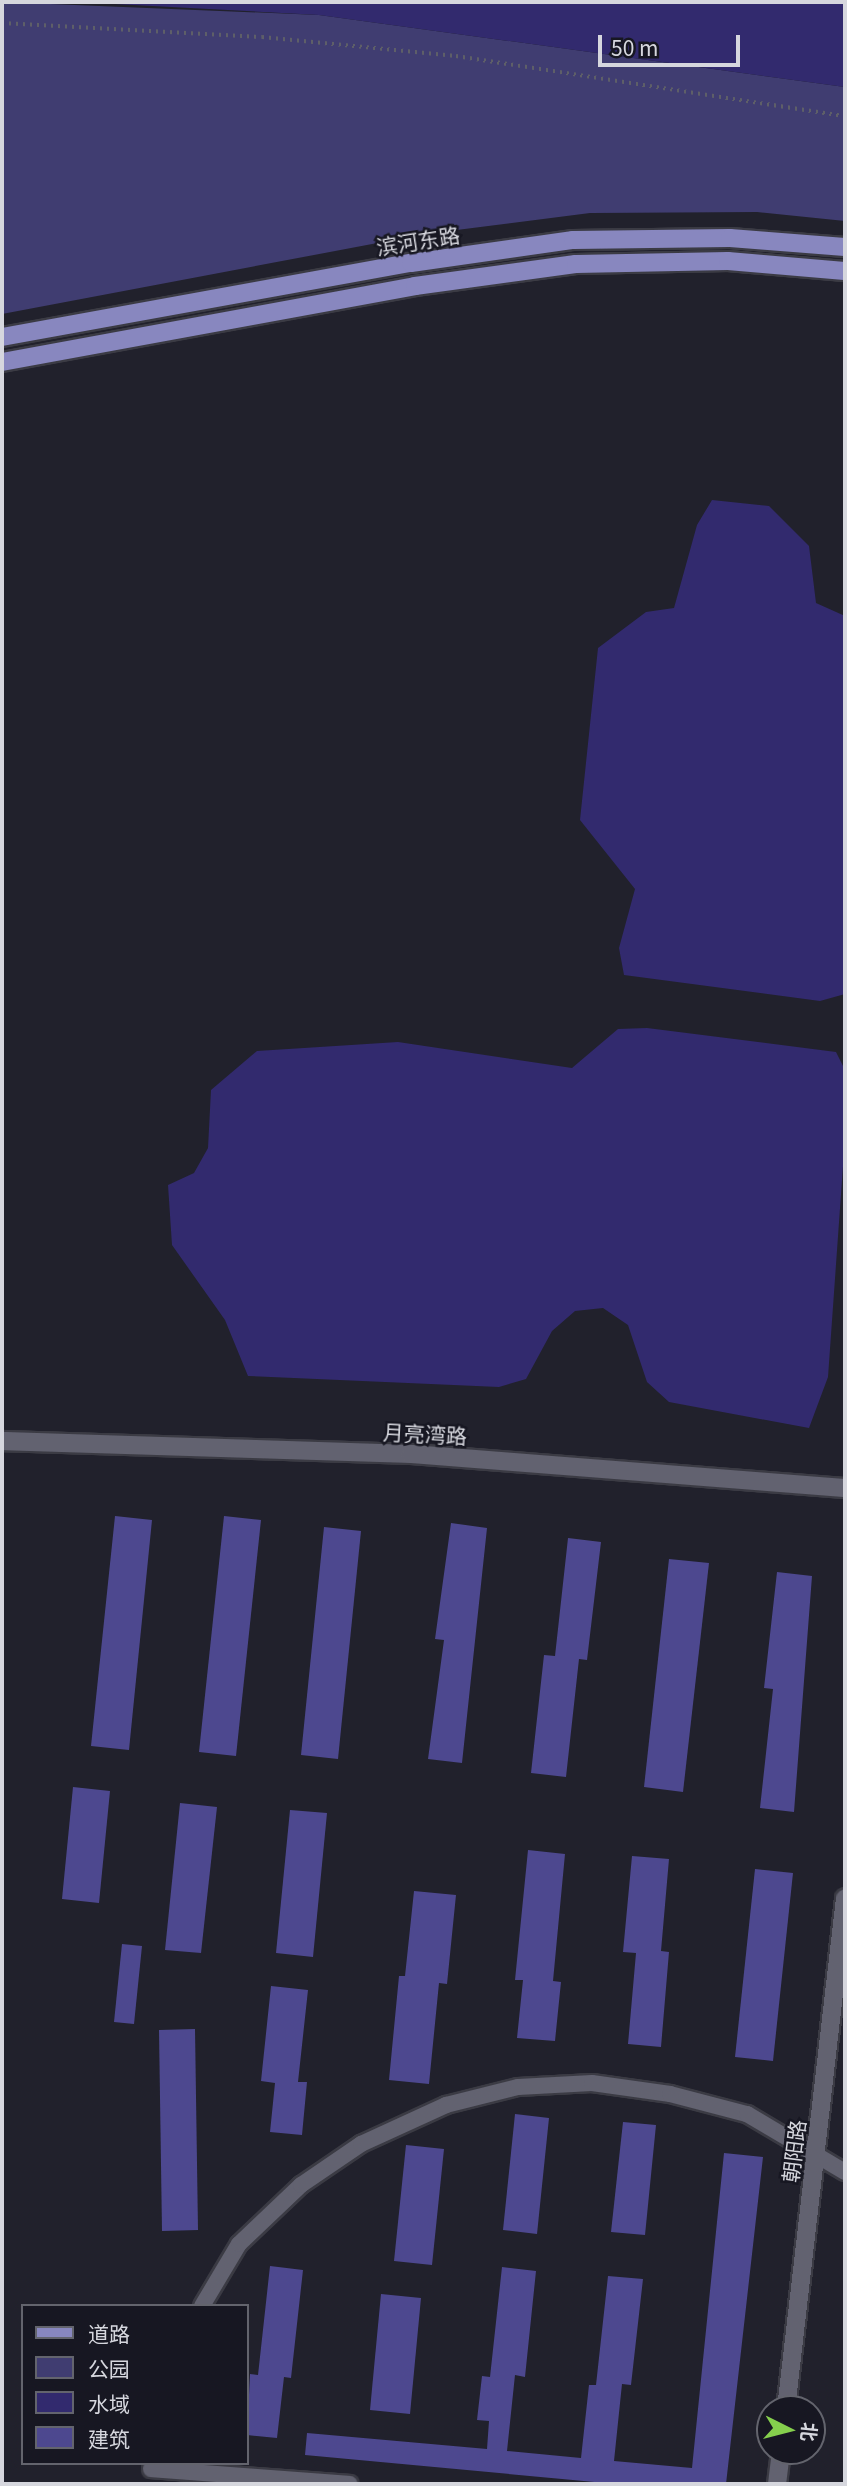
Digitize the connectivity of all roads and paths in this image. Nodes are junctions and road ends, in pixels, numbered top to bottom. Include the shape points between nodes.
1 (2, 23) edge
2 (845, 116) edge
3 (845, 247) edge
4 (845, 271) edge
5 (2, 337) edge
6 (2, 362) edge
7 (2, 1441) edge
8 (845, 1488) edge
9 (845, 1898) edge
10 (816, 2152) junction
11 (845, 2172) edge
12 (203, 2304) edge
13 (788, 2395) edge
14 (779, 2465) edge
15 (151, 2472) edge
16 (349, 2484) edge
17 (777, 2484) edge

1 - 2 path via 262,37 456,56
3 - 5 main road, 滨河东路 via 730,238 573,240 398,265
4 - 6 main road via 728,261 576,264 415,286
7 - 8 street, 月亮湾路 via 411,1454
9 - 10 street, 朝阳路
10 - 11 street
10 - 12 street via 747,2114 670,2094 592,2083 518,2087 446,2105 362,2144 331,2164 239,2244
10 - 13 street, 朝阳路
14 - 17 street
15 - 16 street

